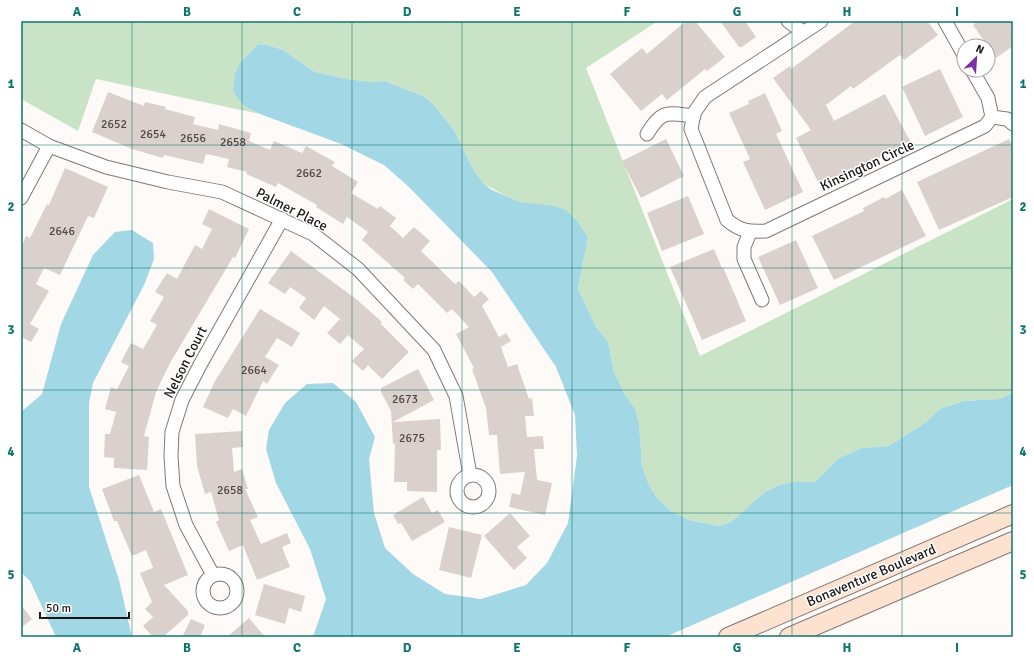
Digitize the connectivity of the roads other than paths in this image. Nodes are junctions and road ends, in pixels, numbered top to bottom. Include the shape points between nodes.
1 (788, 21) edge
2 (821, 21) edge
3 (945, 21) edge
4 (803, 26) edge
5 (956, 41) edge
6 (977, 78) edge
7 (694, 116) junction
8 (992, 117) junction
9 (1013, 124) edge
10 (21, 130) edge
11 (647, 134) dead end
12 (49, 146) junction
13 (21, 198) edge
14 (282, 219) junction
15 (750, 232) junction
16 (762, 300) dead end
17 (470, 475) dead end
18 (1013, 514) edge
19 (1013, 541) edge
20 (213, 575) dead end
21 (728, 637) edge
22 (789, 637) edge

1 - 4 street
2 - 4 street
3 - 5 street
4 - 7 street via 705,97
6 - 8 street via 988,98
7 - 11 street via 666,114 656,120
7 - 15 street via 691,129 727,220 737,228
8 - 9 street via 1007,118
8 - 15 street, Kinsington Circle via 985,126 766,230
10 - 12 street, Palmer Place
12 - 13 street
12 - 14 street, Palmer Place via 106,166 168,182 222,192
14 - 17 street, Palmer Place via 313,234 358,269 434,350 456,396
14 - 20 street, Nelson Court via 200,365 182,400 172,432 173,486 186,525
15 - 16 street via 744,247 744,259
18 - 21 main road, Bonaventure Boulevard
19 - 22 main road, Bonaventure Boulevard

